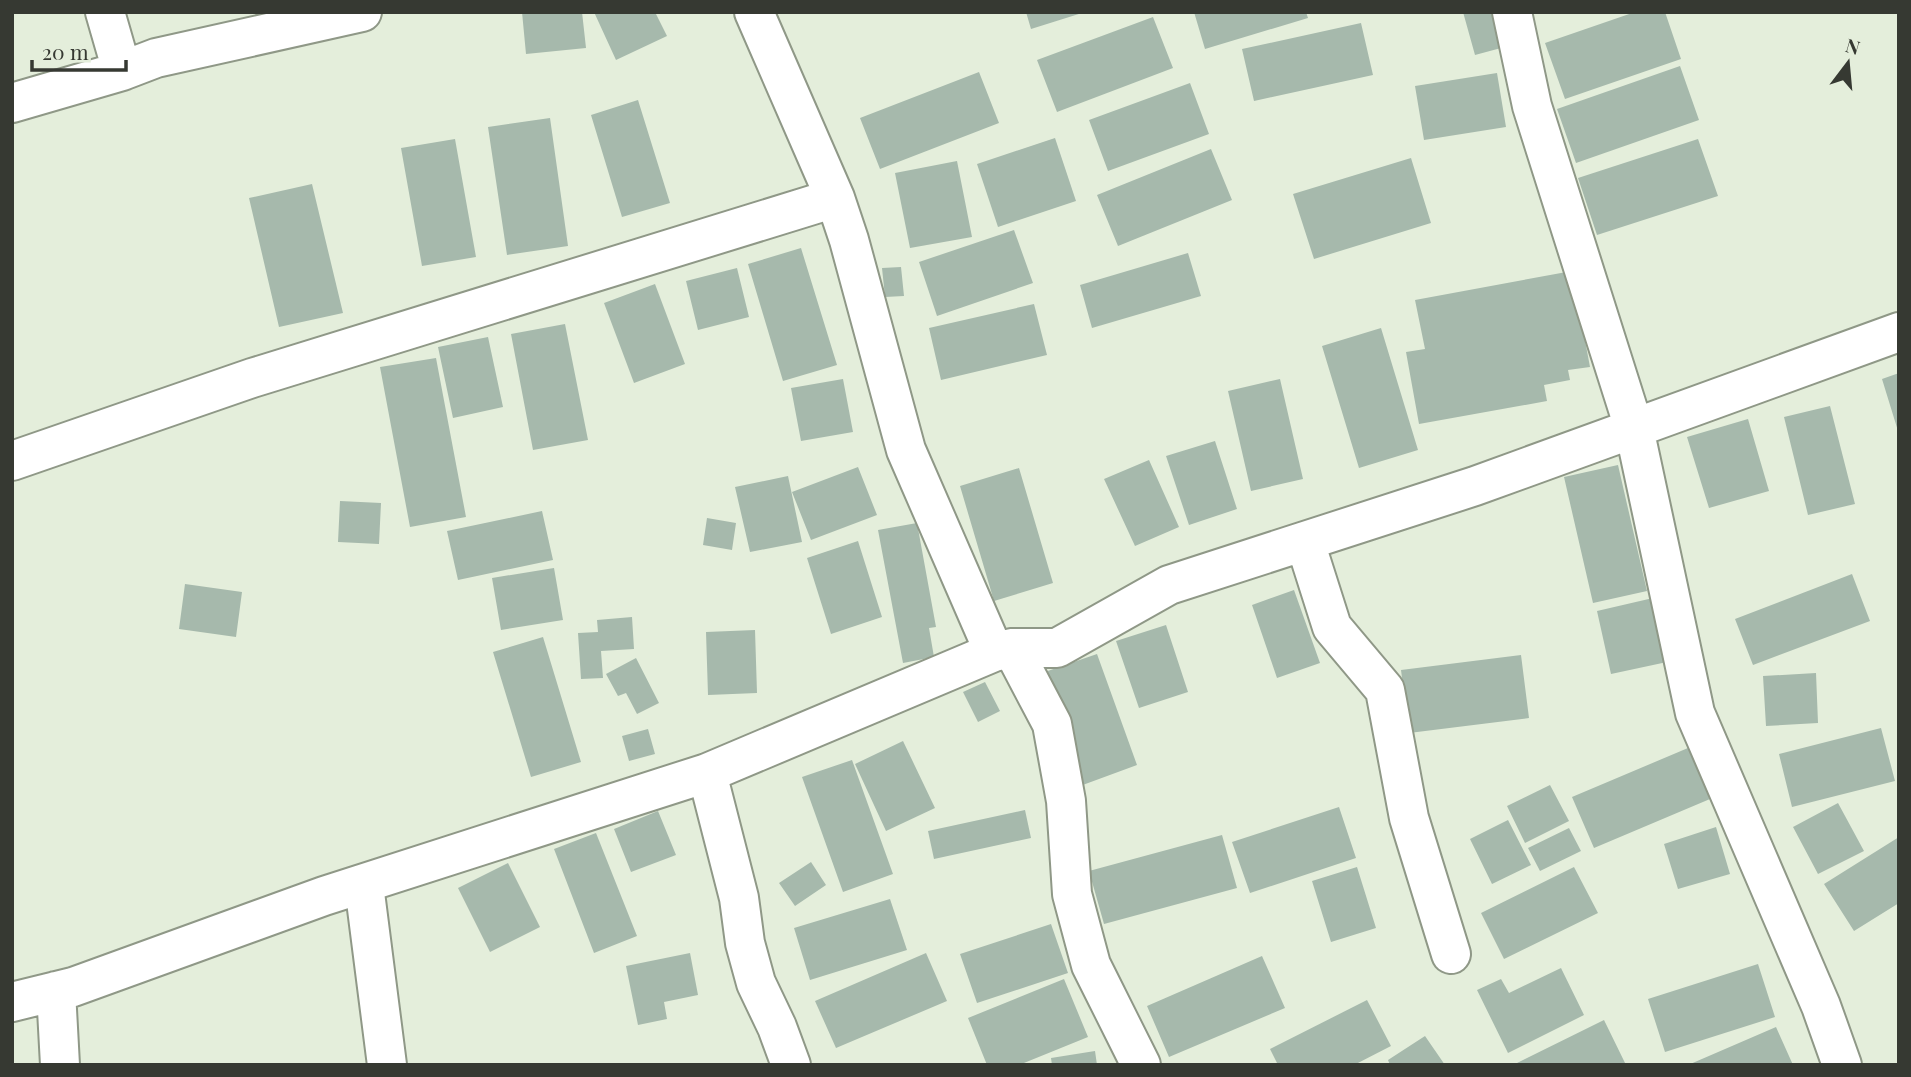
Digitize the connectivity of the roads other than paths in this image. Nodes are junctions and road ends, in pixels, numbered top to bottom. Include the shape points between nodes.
1 (105, 12) edge
2 (362, 12) edge
3 (754, 12) edge
4 (1511, 12) edge
5 (122, 71) junction
6 (12, 103) edge
7 (835, 198) junction
8 (1899, 332) edge
9 (1634, 428) junction
10 (12, 461) edge
11 (1305, 542) junction
12 (1003, 650) junction
13 (707, 773) junction
14 (364, 884) junction
15 (1451, 954) dead end
16 (56, 991) junction
17 (12, 1002) edge
18 (60, 1065) edge
19 (387, 1065) edge
20 (790, 1065) edge
21 (1140, 1065) edge
22 (1842, 1065) edge

1 - 5 street
2 - 5 street via 156,58
3 - 7 street
4 - 9 street via 1532,106
5 - 6 street
7 - 10 street via 265,374
7 - 12 street via 906,450
8 - 9 street
9 - 11 street
9 - 22 street via 1695,713
11 - 12 street via 1169,585 1058,648
11 - 15 street via 1332,627 1385,690 1409,818
12 - 13 street
12 - 21 street via 1052,723 1066,801 1072,894 1091,965
13 - 14 street
13 - 20 street via 756,983
14 - 16 street
14 - 19 street
16 - 17 street
16 - 18 street

